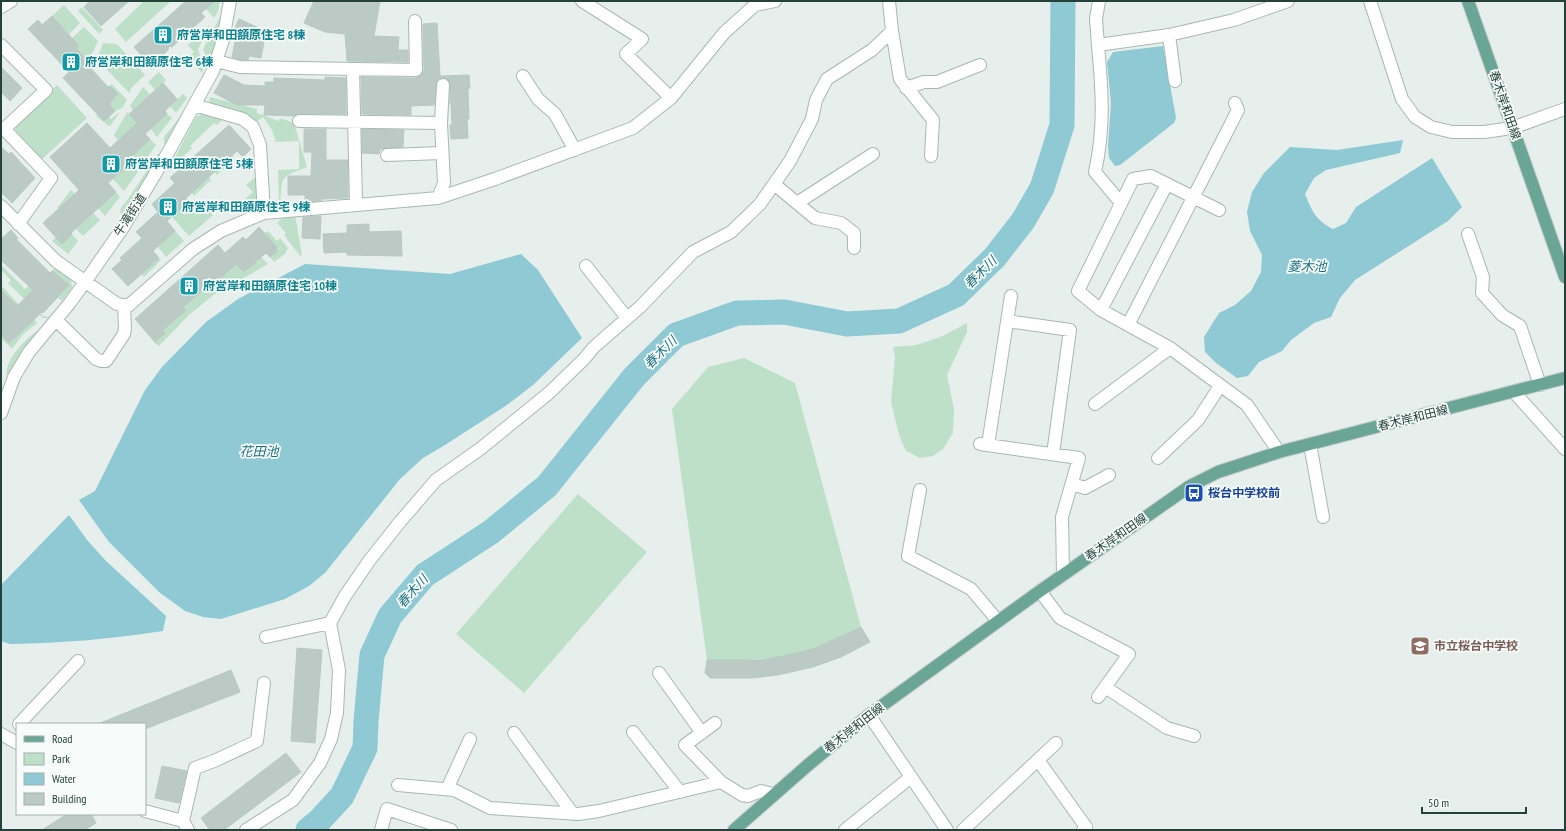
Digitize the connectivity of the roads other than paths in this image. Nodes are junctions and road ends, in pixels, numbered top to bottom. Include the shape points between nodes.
1 (11, 1) edge
2 (230, 1) edge
3 (582, 1) edge
4 (775, 1) edge
5 (889, 1) edge
6 (1099, 1) edge
7 (1288, 1) edge
8 (1370, 1) edge
9 (1468, 1) edge
10 (1, 7) edge
11 (415, 21) dead end
12 (892, 31) junction
13 (1169, 36) junction
14 (1, 45) edge
15 (1098, 45) junction
16 (216, 61) junction
17 (980, 65) dead end
18 (353, 69) junction
19 (523, 76) dead end
20 (1175, 80) dead end
21 (443, 85) dead end
22 (906, 88) junction
23 (671, 98) junction
24 (1235, 103) dead end
25 (194, 104) junction
26 (1565, 109) edge
27 (299, 121) dead end
28 (354, 122) junction
29 (441, 123) junction
30 (1512, 128) junction
31 (576, 150) junction
32 (442, 153) junction
33 (873, 154) dead end
34 (387, 155) dead end
35 (931, 156) dead end
36 (774, 184) junction
37 (1167, 184) junction
38 (1193, 196) junction
39 (438, 198) junction
40 (797, 203) junction
41 (1121, 203) junction
42 (356, 204) junction
43 (1, 206) edge
44 (1218, 210) dead end
45 (264, 213) junction
46 (18, 224) junction
47 (1468, 234) dead end
48 (854, 248) dead end
49 (586, 266) dead end
50 (1564, 274) edge
51 (85, 282) junction
52 (1011, 296) dead end
53 (124, 306) junction
54 (1101, 310) junction
55 (627, 318) junction
56 (56, 320) junction
57 (1007, 321) junction
58 (1128, 324) junction
59 (1170, 348) junction
60 (1565, 378) edge
61 (1540, 384) junction
62 (1220, 386) junction
63 (1514, 392) junction
64 (1095, 404) dead end
65 (1, 413) edge
66 (1310, 444) junction
67 (1565, 449) edge
68 (1279, 452) junction
69 (1053, 454) junction
70 (1158, 458) dead end
71 (1109, 475) dead end
72 (1072, 484) junction
73 (920, 490) dead end
74 (1323, 517) dead end
75 (1063, 574) junction
76 (1040, 591) junction
77 (998, 621) junction
78 (330, 623) junction
79 (266, 637) dead end
80 (78, 660) dead end
81 (658, 673) dead end
82 (264, 683) dead end
83 (1105, 687) junction
84 (1098, 697) dead end
85 (869, 715) junction
86 (20, 723) edge
87 (715, 723) dead end
88 (16, 728) edge
89 (633, 732) dead end
90 (514, 733) dead end
91 (702, 733) junction
92 (1194, 736) dead end
93 (8, 738) edge
94 (470, 739) dead end
95 (1056, 743) dead end
96 (1038, 760) junction
97 (911, 777) junction
98 (721, 782) junction
99 (398, 785) dead end
100 (447, 789) junction
101 (680, 792) junction
102 (773, 794) junction
103 (146, 811) edge
104 (573, 814) junction
105 (186, 825) edge
106 (246, 830) edge
107 (381, 830) edge
108 (451, 830) edge
109 (734, 830) edge
110 (845, 830) edge
111 (947, 830) edge
112 (963, 830) edge
113 (1083, 830) edge

1 - 10 street
2 - 16 street, 牛滝街道 via 223,40
3 - 23 street via 642,39 626,54
4 - 23 street via 755,5 733,24
5 - 12 street
6 - 15 street via 1096,19
7 - 13 street via 1234,20
8 - 30 street via 1402,99 1415,117 1431,127 1452,132 1484,132
9 - 30 main road, 春木岸和田線
11 - 18 street via 416,70
12 - 22 street via 900,79
12 - 36 street via 872,50 827,80 816,100 812,119 790,161
13 - 15 street
13 - 20 street
14 - 46 street via 46,90 4,129 51,178
15 - 41 street via 1103,109 1095,172
16 - 18 street via 240,67
16 - 25 street, 牛滝街道
17 - 22 street via 937,82 924,82
18 - 28 street
19 - 31 street via 538,99 555,114
21 - 29 street
22 - 35 street via 933,120
23 - 31 street via 632,128
24 - 38 street via 1238,110
25 - 45 street via 243,119 253,127 260,145
25 - 51 street, 牛滝街道 via 124,226
26 - 30 street
27 - 28 street
28 - 29 street
28 - 42 street
29 - 32 street
30 - 50 main road, 春木岸和田線
31 - 39 street
32 - 34 street
32 - 39 street via 444,183
33 - 40 street
36 - 40 street
36 - 55 street via 760,204 731,232 693,252
37 - 38 street
37 - 41 street via 1151,176 1133,179
37 - 54 street
38 - 44 street
38 - 58 street
39 - 42 street
40 - 48 street via 815,218 841,223 854,233
41 - 54 street via 1078,291
42 - 45 street
43 - 46 street
45 - 53 street via 221,231 193,249 128,306
46 - 51 street via 56,261
47 - 61 street via 1483,277 1482,293 1502,315 1520,326
49 - 55 street
51 - 53 street
51 - 56 street, 牛滝街道
52 - 57 street
53 - 56 street via 124,334 106,361 96,359
54 - 58 street
55 - 78 street via 549,393 480,449 436,480 369,561
56 - 65 street, 牛滝街道 via 29,352 14,378
57 - 69 street via 1070,330
57 - 69 street via 984,444
58 - 59 street
59 - 62 street
59 - 64 street
60 - 61 main road, 春木岸和田線
61 - 63 main road, 春木岸和田線
62 - 68 street via 1247,405
62 - 70 street via 1198,420
63 - 66 main road, 春木岸和田線
63 - 67 street
66 - 68 main road, 春木岸和田線
66 - 74 street
68 - 75 main road, 春木岸和田線 via 1218,472 1190,486
69 - 72 street via 1080,458
71 - 72 street via 1085,488
72 - 75 street via 1062,517
73 - 77 street via 908,556 971,589
75 - 76 main road, 春木岸和田線
76 - 77 main road, 春木岸和田線
76 - 83 street via 1060,618 1129,654
77 - 85 main road, 春木岸和田線
78 - 79 street
78 - 106 street via 339,670 337,713 331,739 320,763 293,800
80 - 86 street
81 - 91 street
82 - 105 street via 256,741 214,762 195,768
83 - 84 street
83 - 92 street via 1167,728
85 - 97 street
85 - 102 main road, 春木岸和田線
87 - 91 street
88 - 93 street
89 - 101 street
90 - 104 street
91 - 98 street via 685,745
94 - 100 street
95 - 96 street
96 - 112 street
96 - 113 street via 1086,827
97 - 110 street
97 - 111 street
98 - 101 street
98 - 102 street via 742,795 748,796 761,791
99 - 100 street
100 - 104 street via 490,808
101 - 104 street via 598,811
102 - 109 main road, 春木岸和田線
103 - 105 street
107 - 108 street via 387,810

